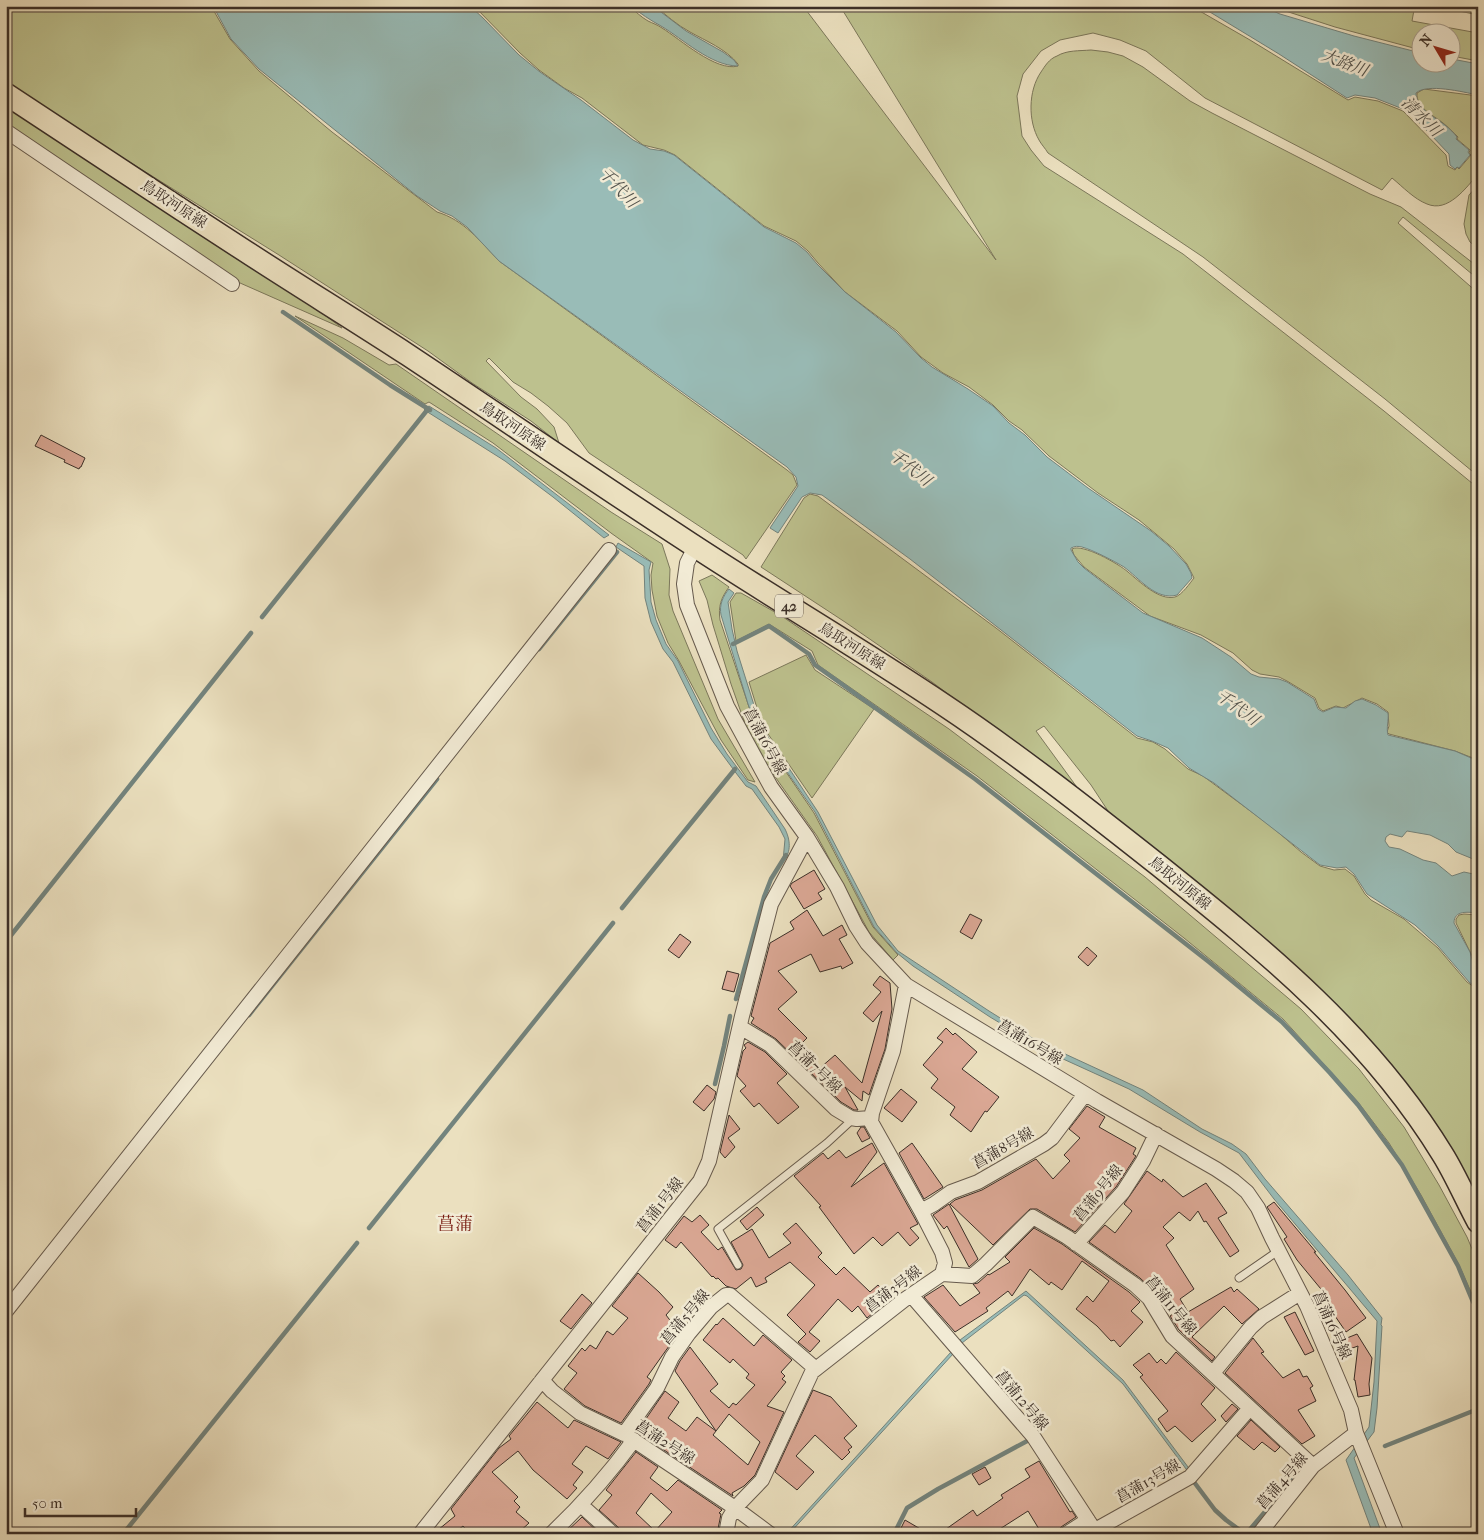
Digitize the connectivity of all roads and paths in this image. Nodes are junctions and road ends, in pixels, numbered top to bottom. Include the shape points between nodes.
1 (6, 94) edge
2 (6, 132) edge
3 (232, 284) dead end
4 (695, 547) junction
5 (610, 550) dead end
6 (807, 837) junction
7 (906, 985) junction
8 (740, 1027) junction
9 (1085, 1094) junction
10 (854, 1118) junction
11 (871, 1118) junction
12 (1156, 1134) junction
13 (921, 1210) junction
14 (1478, 1222) edge
15 (1076, 1244) junction
16 (1278, 1251) junction
17 (738, 1265) dead end
18 (942, 1274) junction
19 (1239, 1278) dead end
20 (1300, 1293) junction
21 (911, 1295) junction
22 (6, 1311) edge
23 (816, 1369) junction
24 (1213, 1373) junction
25 (542, 1380) junction
26 (1250, 1408) junction
27 (1356, 1433) junction
28 (629, 1437) junction
29 (1313, 1466) junction
30 (580, 1505) junction
31 (735, 1508) junction
32 (1094, 1528) edge
33 (420, 1534) edge
34 (551, 1534) edge
35 (613, 1534) edge
36 (726, 1534) edge
37 (770, 1534) edge
38 (1066, 1534) edge
39 (1259, 1534) edge
40 (1397, 1534) edge

1 - 4 main road, 鳥取河原線 / 42 via 408,355
2 - 3 street
4 - 6 street, 菖蒲16号線 via 687,563 684,584 687,605 727,706 771,787
4 - 14 main road, 鳥取河原線 / 42 via 894,672 982,732 1116,832 1284,968 1369,1055 1405,1100 1444,1156
5 - 22 street
6 - 7 street, 菖蒲16号線 via 867,943
6 - 8 street, 菖蒲1号線 via 770,904
7 - 9 street, 菖蒲16号線
7 - 11 street via 893,1051
8 - 10 street, 菖蒲7号線 via 770,1045 836,1109
8 - 25 street, 菖蒲1号線 via 709,1161 700,1181
9 - 12 street, 菖蒲16号線
9 - 13 street, 菖蒲8号線 via 1044,1144
10 - 11 street, 菖蒲7号線
10 - 17 lane via 718,1229
11 - 13 street, 菖蒲3号線
12 - 15 street, 菖蒲9号線 via 1123,1192
12 - 16 street, 菖蒲16号線 via 1216,1169 1247,1192
13 - 18 street, 菖蒲3号線 via 942,1252
15 - 18 street, 菖蒲11号線 via 1033,1217 972,1276
15 - 24 street, 菖蒲11号線 via 1149,1298 1172,1336
16 - 19 lane
16 - 20 street, 菖蒲16号線
18 - 21 street, 菖蒲3号線
20 - 24 street via 1251,1327
20 - 27 street, 菖蒲16号線 via 1351,1410
21 - 23 street, 菖蒲3号線
21 - 32 street, 菖蒲12号線 via 1033,1436
23 - 28 street, 菖蒲5号線 via 730,1295 726,1295 711,1307 672,1357
23 - 31 street, 菖蒲3号線 via 762,1480
24 - 26 street, 菖蒲11号線
25 - 28 street, 菖蒲2号線 via 580,1413
25 - 33 street, 菖蒲1号線
26 - 29 street, 菖蒲11号線
26 - 32 street, 菖蒲13号線 via 1190,1477
27 - 29 street, 菖蒲4号線
27 - 40 street, 菖蒲16号線
28 - 30 street, 菖蒲5号線 via 615,1466
28 - 31 street, 菖蒲2号線
29 - 39 street, 菖蒲4号線
30 - 34 street, 菖蒲5号線
30 - 35 street
31 - 36 street, 菖蒲3号線
31 - 37 street, 菖蒲2号線
32 - 38 street, 菖蒲13号線

